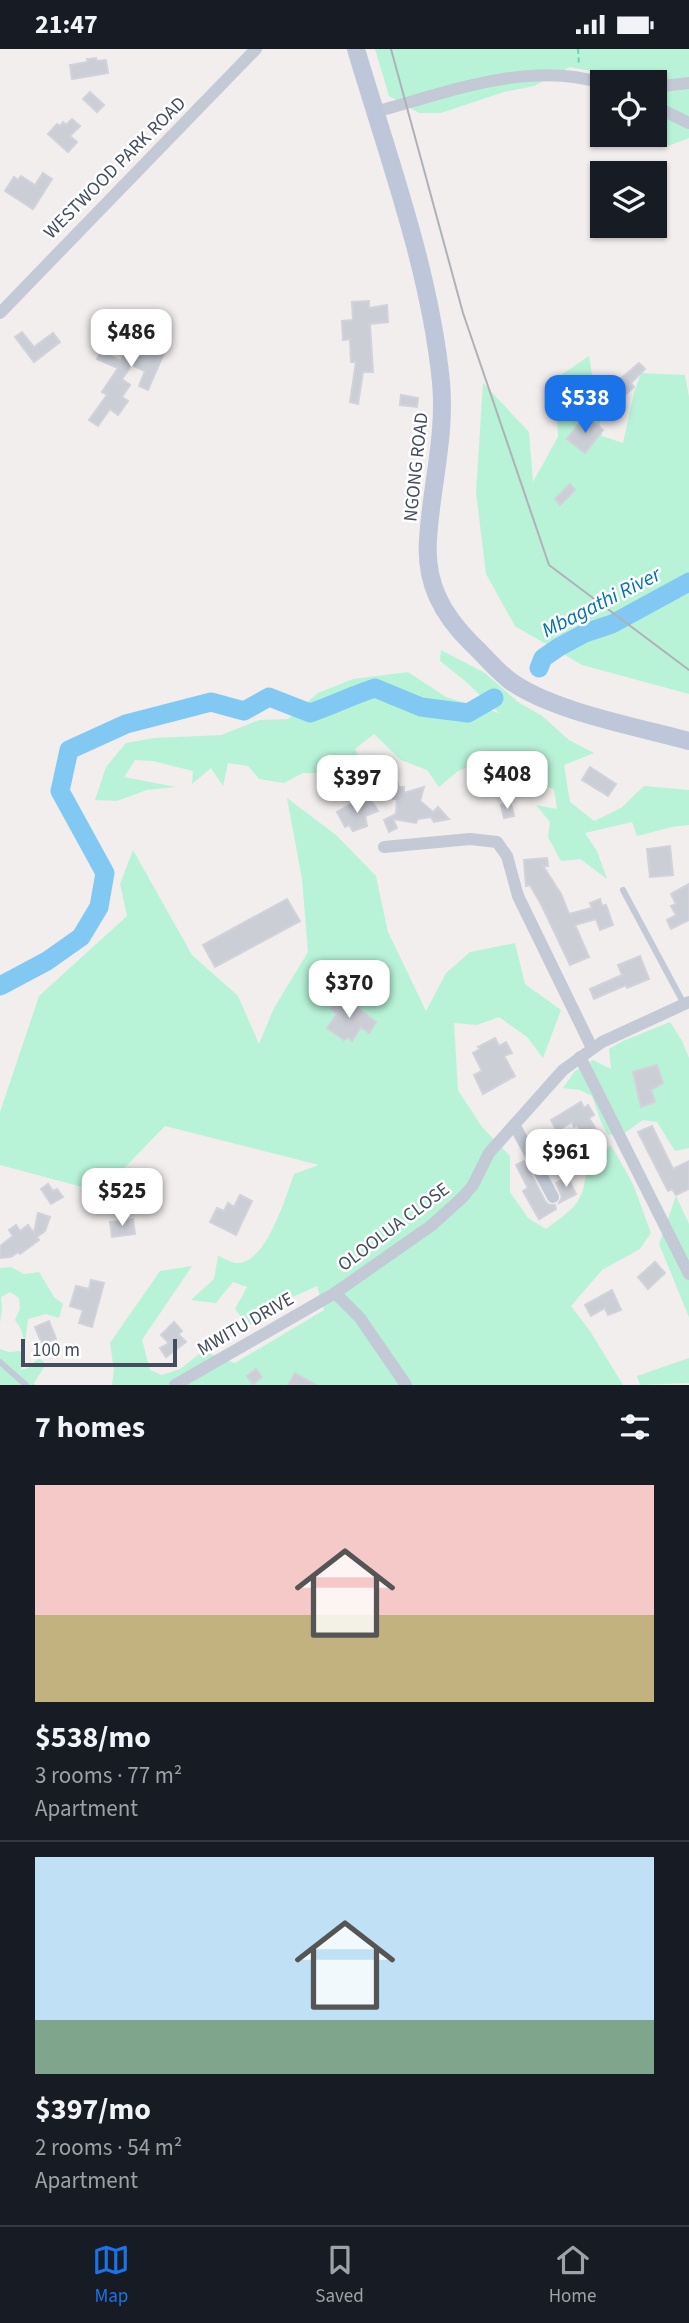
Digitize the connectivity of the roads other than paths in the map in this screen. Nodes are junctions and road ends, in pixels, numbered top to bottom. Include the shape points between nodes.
1 (256, 49) edge
2 (356, 49) edge
3 (590, 79) edge
4 (689, 83) edge
5 (667, 86) edge
6 (374, 112) junction
7 (667, 112) edge
8 (689, 123) edge
9 (0, 313) edge
10 (689, 741) edge
11 (384, 847) dead end
12 (623, 890) dead end
13 (687, 1003) edge
14 (592, 1048) junction
15 (580, 1057) junction
16 (514, 1126) junction
17 (553, 1197) dead end
18 (689, 1274) edge
19 (335, 1293) junction
20 (0, 1362) edge
21 (26, 1385) edge
22 (175, 1385) edge
23 (406, 1385) edge

1 - 9 street, WESTWOOD PARK ROAD
2 - 6 main road, NGONG ROAD
3 - 6 street via 551,73 517,76
4 - 5 street
6 - 10 main road, NGONG ROAD via 422,273 441,381 442,428 428,540 442,609 510,681 568,708
7 - 8 street
11 - 14 street via 470,839 497,842 507,856 517,895
12 - 13 lane
13 - 14 street, OLOOLUA CLOSE
14 - 15 street, OLOOLUA CLOSE
15 - 16 street, OLOOLUA CLOSE
15 - 18 street
16 - 17 street
16 - 19 street, OLOOLUA CLOSE via 489,1153 473,1185 451,1209
19 - 22 street, MWITU DRIVE
19 - 23 street via 360,1318
20 - 21 lane

